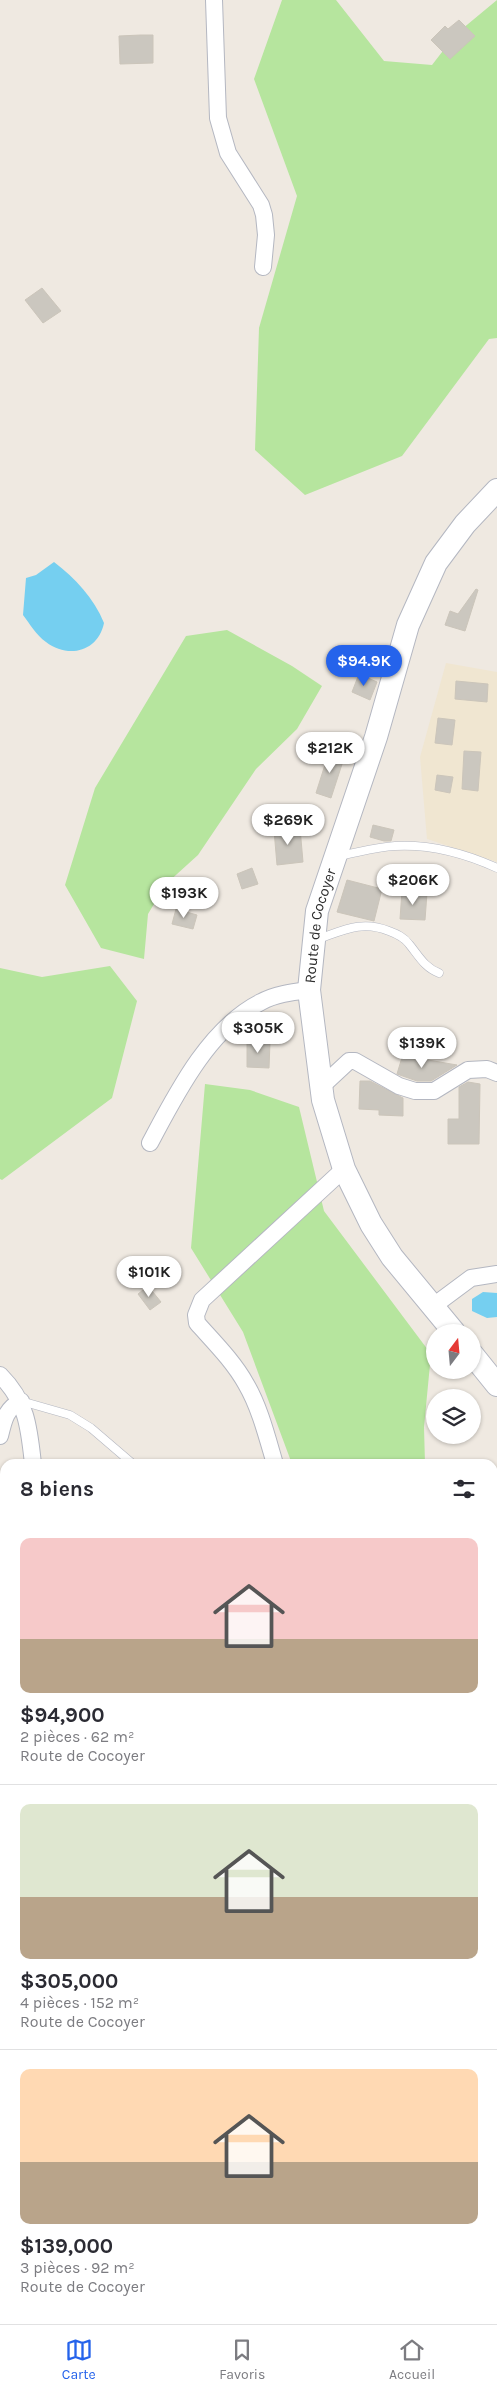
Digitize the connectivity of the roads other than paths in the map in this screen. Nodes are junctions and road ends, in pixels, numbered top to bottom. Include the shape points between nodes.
1 (214, 0) edge
2 (264, 267) dead end
3 (497, 490) edge
4 (334, 857) junction
5 (497, 868) edge
6 (316, 940) junction
7 (439, 973) dead end
8 (309, 990) junction
9 (497, 1073) edge
10 (321, 1088) junction
11 (150, 1143) dead end
12 (344, 1169) junction
13 (497, 1274) edge
14 (432, 1307) junction
15 (447, 1324) edge
16 (481, 1365) edge
17 (0, 1375) edge
18 (497, 1385) edge
19 (21, 1401) junction
20 (0, 1436) edge
21 (32, 1459) edge
22 (128, 1459) edge
23 (273, 1459) edge

1 - 2 street via 218,118 228,153 261,205 266,235
3 - 4 main road, Route de Cocoyer via 465,524 436,563 408,625 376,736
4 - 5 lane via 394,846 432,847 467,855
4 - 6 main road, Route de Cocoyer via 317,911
6 - 7 lane via 360,925 378,926 401,936 424,965
6 - 8 main road, Route de Cocoyer
8 - 10 main road, Route de Cocoyer
8 - 11 street via 288,992 260,1002 233,1022 187,1075
9 - 10 street via 487,1069 468,1070 434,1091 416,1090 399,1086 355,1061 349,1061
10 - 12 main road, Route de Cocoyer
12 - 14 main road, Route de Cocoyer via 371,1224 392,1257
12 - 23 street via 202,1300 198,1308 197,1323 246,1383
13 - 14 street via 471,1278
14 - 15 main road, Route de Cocoyer
16 - 18 main road
17 - 19 street
19 - 20 street via 6,1414
19 - 21 street
19 - 22 lane via 70,1415

